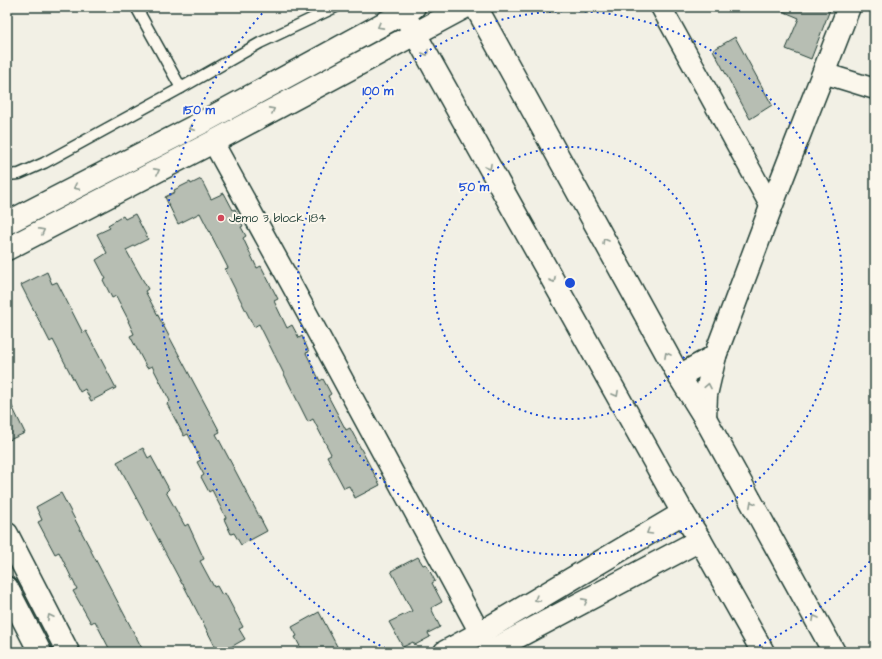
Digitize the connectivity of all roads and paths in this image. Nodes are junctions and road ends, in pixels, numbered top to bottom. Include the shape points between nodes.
1 (136, 7) edge
2 (336, 7) edge
3 (464, 7) edge
4 (476, 7) edge
5 (661, 7) edge
6 (849, 7) edge
7 (406, 9) edge
8 (415, 34) junction
9 (823, 73) junction
10 (181, 88) junction
11 (875, 89) edge
12 (213, 142) junction
13 (7, 175) edge
14 (771, 207) junction
15 (7, 223) edge
16 (7, 249) edge
17 (715, 356) junction
18 (679, 376) junction
19 (705, 418) junction
20 (683, 513) junction
21 (7, 534) edge
22 (700, 540) junction
23 (7, 588) edge
24 (480, 633) junction
25 (40, 652) edge
26 (68, 652) edge
27 (445, 652) edge
28 (489, 652) edge
29 (764, 652) edge
30 (834, 652) edge

1 - 10 lane
2 - 10 lane via 260,43
3 - 8 street
18 -> 4 street
5 - 14 street
6 - 9 street
7 - 8 street
7 -> 15 street via 203,122
12 -> 8 street
8 -> 20 street
9 - 11 street
9 - 14 street
10 - 13 lane via 44,163 19,174
16 -> 12 street
12 - 24 street
14 - 17 street
17 - 18 street
19 -> 17 street via 706,395
18 - 19 street
30 -> 19 street
20 - 22 street
20 -> 24 street
26 -> 21 street
28 -> 22 street
22 - 29 street
23 - 25 street
24 - 27 street

